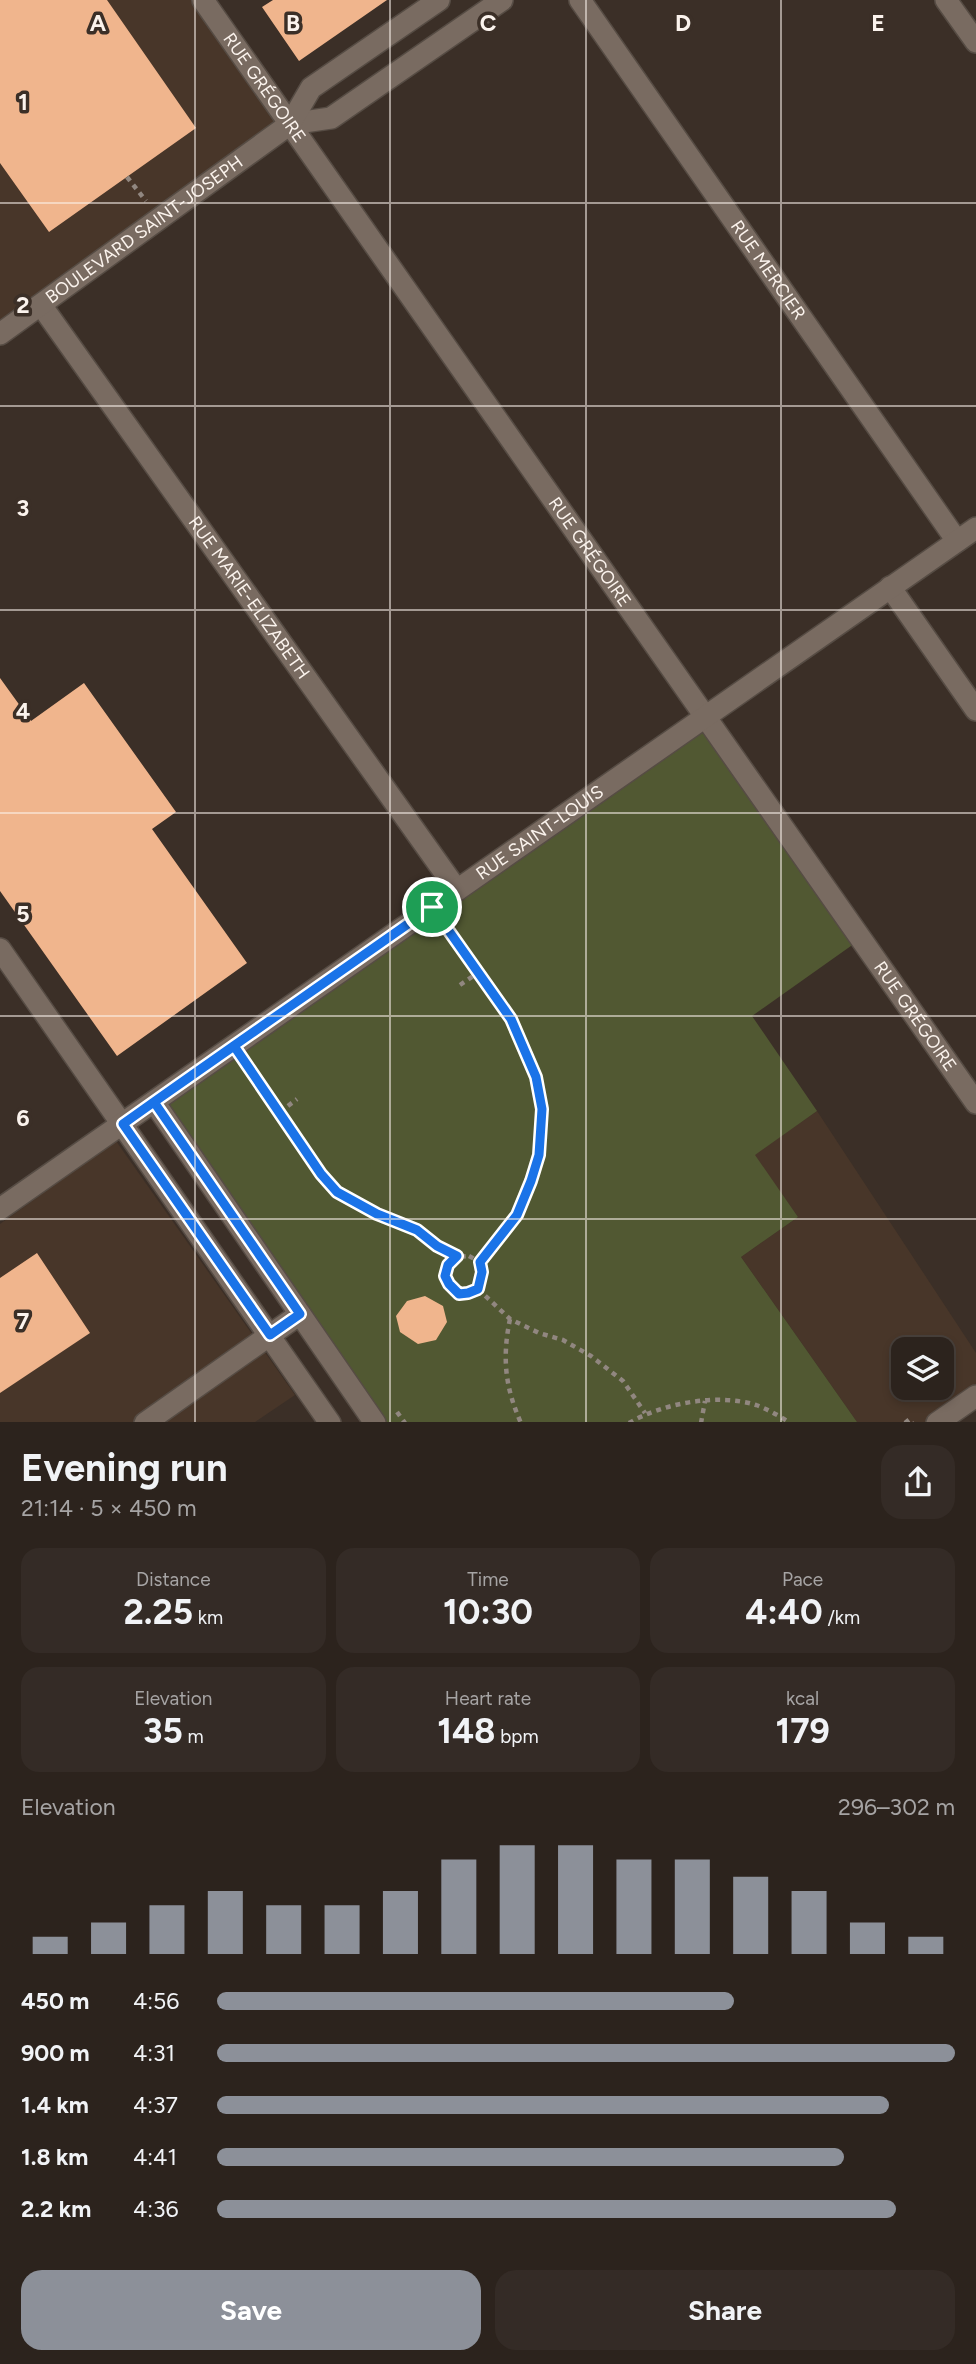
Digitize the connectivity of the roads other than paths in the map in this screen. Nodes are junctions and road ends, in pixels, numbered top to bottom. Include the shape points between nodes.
1 (203, 0) edge
2 (439, 0) edge
3 (502, 0) edge
4 (580, 0) edge
5 (946, 0) edge
6 (976, 42) edge
7 (290, 124) junction
8 (41, 304) junction
9 (0, 334) edge
10 (976, 527) edge
11 (957, 541) junction
12 (890, 587) junction
13 (976, 710) edge
14 (705, 717) junction
15 (457, 890) junction
16 (0, 949) edge
17 (154, 1102) junction
18 (976, 1103) edge
19 (123, 1124) junction
20 (0, 1209) edge
21 (300, 1314) junction
22 (270, 1335) junction
23 (976, 1396) edge
24 (146, 1422) edge
25 (329, 1422) edge
26 (374, 1422) edge
27 (938, 1422) edge

1 - 7 street, RUE GRÉGOIRE
2 - 7 street, BOULEVARD SAINT-JOSEPH via 311,88
3 - 7 street, BOULEVARD SAINT-JOSEPH via 331,118
4 - 11 street, RUE MERCIER
5 - 6 street
7 - 8 street, BOULEVARD SAINT-JOSEPH
7 - 14 street, RUE GRÉGOIRE
8 - 9 street, BOULEVARD SAINT-JOSEPH
8 - 15 street, RUE MARIE-ELIZABETH
10 - 11 street, RUE SAINT-LOUIS
11 - 12 street, RUE SAINT-LOUIS
12 - 13 street
12 - 14 street, RUE SAINT-LOUIS
14 - 15 street, RUE SAINT-LOUIS
14 - 18 street, RUE GRÉGOIRE
15 - 17 street, RUE SAINT-LOUIS
16 - 19 street
17 - 19 street, RUE SAINT-LOUIS
17 - 21 street
19 - 20 street, RUE SAINT-LOUIS
19 - 22 street
21 - 22 street
21 - 26 street
22 - 24 street
22 - 25 street
23 - 27 street

